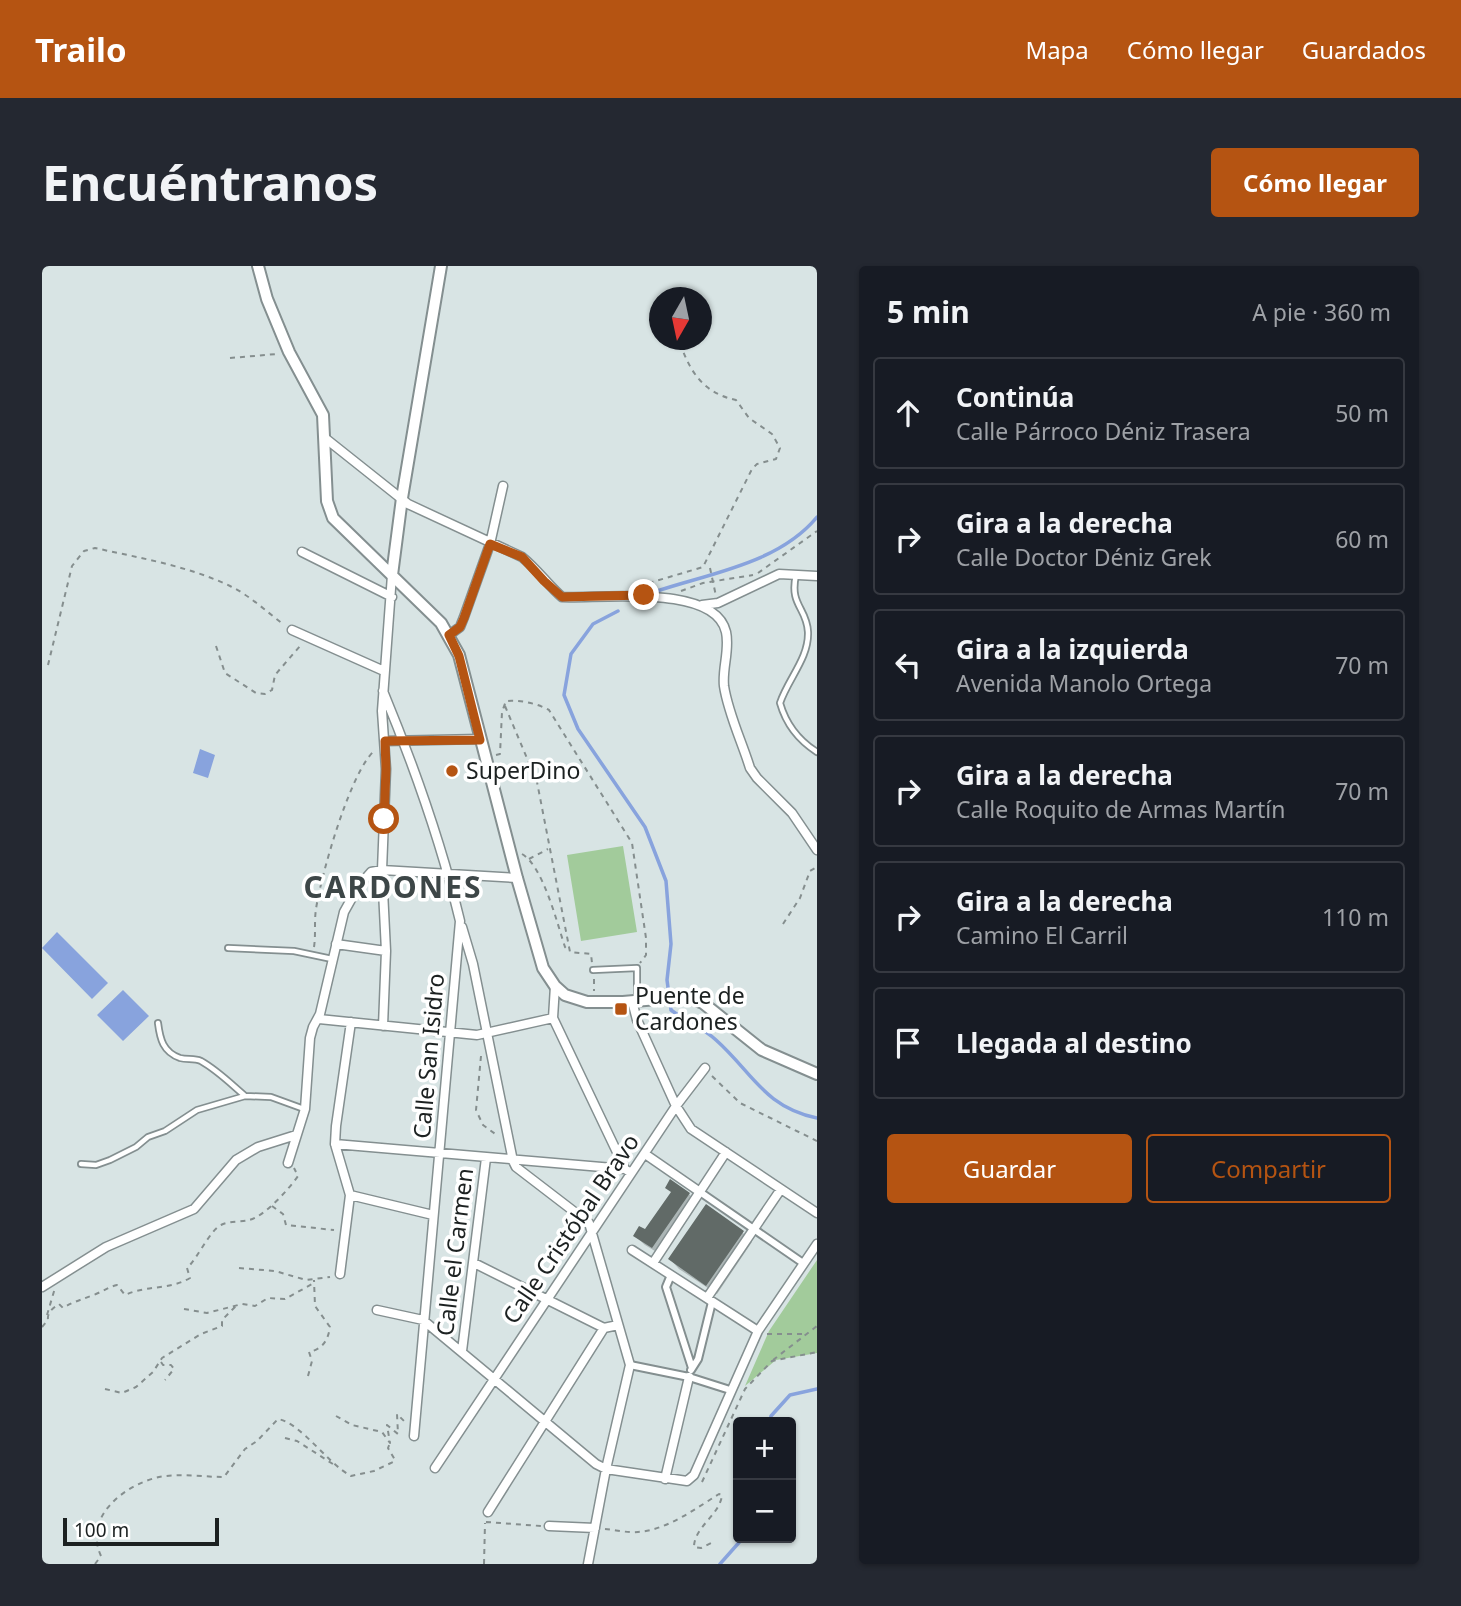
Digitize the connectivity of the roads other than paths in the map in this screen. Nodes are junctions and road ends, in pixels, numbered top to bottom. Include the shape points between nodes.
1 (258, 266) edge
2 (441, 266) edge
3 (325, 438) junction
4 (503, 486) dead end
5 (402, 498) junction
6 (490, 544) junction
7 (395, 545) junction
8 (302, 552) dead end
9 (372, 556) junction
10 (392, 575) junction
11 (796, 575) junction
12 (817, 576) edge
13 (391, 597) junction
14 (702, 605) junction
15 (292, 630) road end
16 (449, 635) junction
17 (384, 671) junction
18 (383, 691) junction
19 (480, 740) junction
20 (385, 741) junction
21 (403, 741) junction
22 (817, 752) edge
23 (817, 850) edge
24 (382, 870) junction
25 (449, 874) junction
26 (517, 878) junction
27 (460, 920) junction
28 (336, 944) junction
29 (228, 948) dead end
30 (386, 951) junction
31 (333, 959) junction
32 (593, 970) road end
33 (555, 986) junction
34 (634, 1001) junction
35 (553, 1018) junction
36 (319, 1019) junction
37 (351, 1022) junction
38 (158, 1023) dead end
39 (383, 1026) junction
40 (486, 1032) junction
41 (450, 1033) junction
42 (705, 1068) road end
43 (817, 1074) edge
44 (245, 1096) junction
45 (677, 1106) junction
46 (305, 1109) junction
47 (296, 1135) junction
48 (335, 1144) junction
49 (726, 1152) junction
50 (439, 1153) junction
51 (645, 1154) junction
52 (486, 1158) junction
53 (513, 1161) junction
54 (288, 1163) road end
55 (81, 1164) dead end
56 (628, 1171) junction
57 (781, 1189) junction
58 (700, 1192) junction
59 (350, 1195) junction
60 (817, 1213) edge
61 (433, 1215) junction
62 (753, 1230) junction
63 (592, 1233) junction
64 (817, 1244) edge
65 (632, 1250) dead end
66 (474, 1263) junction
67 (803, 1263) junction
68 (653, 1264) junction
69 (340, 1274) road end
70 (671, 1275) junction
71 (42, 1287) edge
72 (546, 1299) junction
73 (709, 1300) junction
74 (377, 1310) dead end
75 (423, 1320) junction
76 (618, 1325) junction
77 (604, 1328) junction
78 (758, 1332) junction
79 (462, 1351) junction
80 (630, 1365) junction
81 (690, 1372) junction
82 (494, 1378) junction
83 (730, 1391) junction
84 (546, 1421) junction
85 (414, 1436) road end
86 (435, 1468) dead end
87 (606, 1469) junction
88 (666, 1479) junction
89 (488, 1512) road end
90 (549, 1526) road end
91 (595, 1528) junction
92 (588, 1564) edge

1 - 3 street via 289,352 323,415
2 - 5 street
3 - 5 street
3 - 9 street via 327,501 333,518
4 - 6 street
5 - 6 street
5 - 7 street
6 - 14 street via 522,557 562,597 644,595
6 - 16 street via 460,627
7 - 9 street via 387,553
7 - 10 street
8 - 13 street
9 - 10 street
10 - 13 street
10 - 16 street
11 - 12 street
11 - 14 street via 779,574 718,603
11 - 22 lane via 794,598 808,635 801,664 780,703 796,735
13 - 17 street
14 - 23 street via 726,629 724,687 750,768 792,813
15 - 17 street
16 - 19 street via 459,656
17 - 18 street
18 - 20 street
18 - 21 street, Calle San Isidro
19 - 21 street
19 - 26 street
20 - 21 street
20 - 24 street
21 - 25 street, Calle San Isidro
24 - 25 street
24 - 28 street via 371,872 358,887 344,912
24 - 30 street
25 - 26 street
25 - 27 street, Calle San Isidro
26 - 33 street via 544,968
27 - 40 street via 474,964
27 - 41 street, Calle San Isidro
28 - 30 street
28 - 31 street
29 - 31 lane via 294,951
30 - 39 street
31 - 36 street
32 - 34 lane via 637,968
33 - 34 street via 565,995 594,1002
33 - 35 street
34 - 43 street via 680,997 703,1003 762,1050
34 - 45 street via 637,1020
35 - 40 street
35 - 56 street
36 - 37 street
36 - 46 street via 310,1038
37 - 39 street
37 - 48 street
38 - 44 lane via 160,1041 169,1052 204,1063
39 - 41 street
40 - 41 street
40 - 53 street
41 - 50 street, Calle San Isidro
42 - 45 street, Calle Cristóbal Bravo
44 - 46 lane via 271,1097
44 - 55 lane via 197,1110 110,1160
45 - 49 street via 691,1129
45 - 51 street, Calle Cristóbal Bravo
46 - 47 street
47 - 54 street
47 - 71 street via 258,1147 236,1160 194,1209 106,1247
48 - 50 street
48 - 59 street
49 - 57 street
49 - 58 street
50 - 52 street
50 - 61 street, Calle San Isidro
51 - 56 street, Calle Cristóbal Bravo
51 - 58 street
52 - 53 street
52 - 66 street, Calle el Carmen
53 - 56 street
53 - 63 street via 589,1223
56 - 63 street, Calle Cristóbal Bravo
57 - 60 street
57 - 62 street
58 - 62 street
58 - 68 street
59 - 61 street
59 - 69 street
61 - 75 street, Calle San Isidro
62 - 67 street
62 - 73 street
63 - 72 street, Calle Cristóbal Bravo
63 - 76 street
64 - 67 street
65 - 68 street
66 - 72 street
66 - 79 street, Calle el Carmen
67 - 78 street
68 - 70 street
70 - 73 street
70 - 81 street via 666,1287
72 - 77 street
72 - 82 street, Calle Cristóbal Bravo
73 - 78 street
73 - 81 street via 698,1359
74 - 75 street
75 - 79 street
75 - 85 street, Calle San Isidro
76 - 77 street
76 - 80 street
77 - 84 street
78 - 83 street
79 - 82 street
80 - 81 street
80 - 87 street
81 - 83 street
81 - 88 street
82 - 84 street
82 - 86 street, Calle Cristóbal Bravo
83 - 88 street via 694,1475 687,1481
84 - 87 street
84 - 89 street
87 - 88 street
87 - 91 street
90 - 91 street
91 - 92 street

